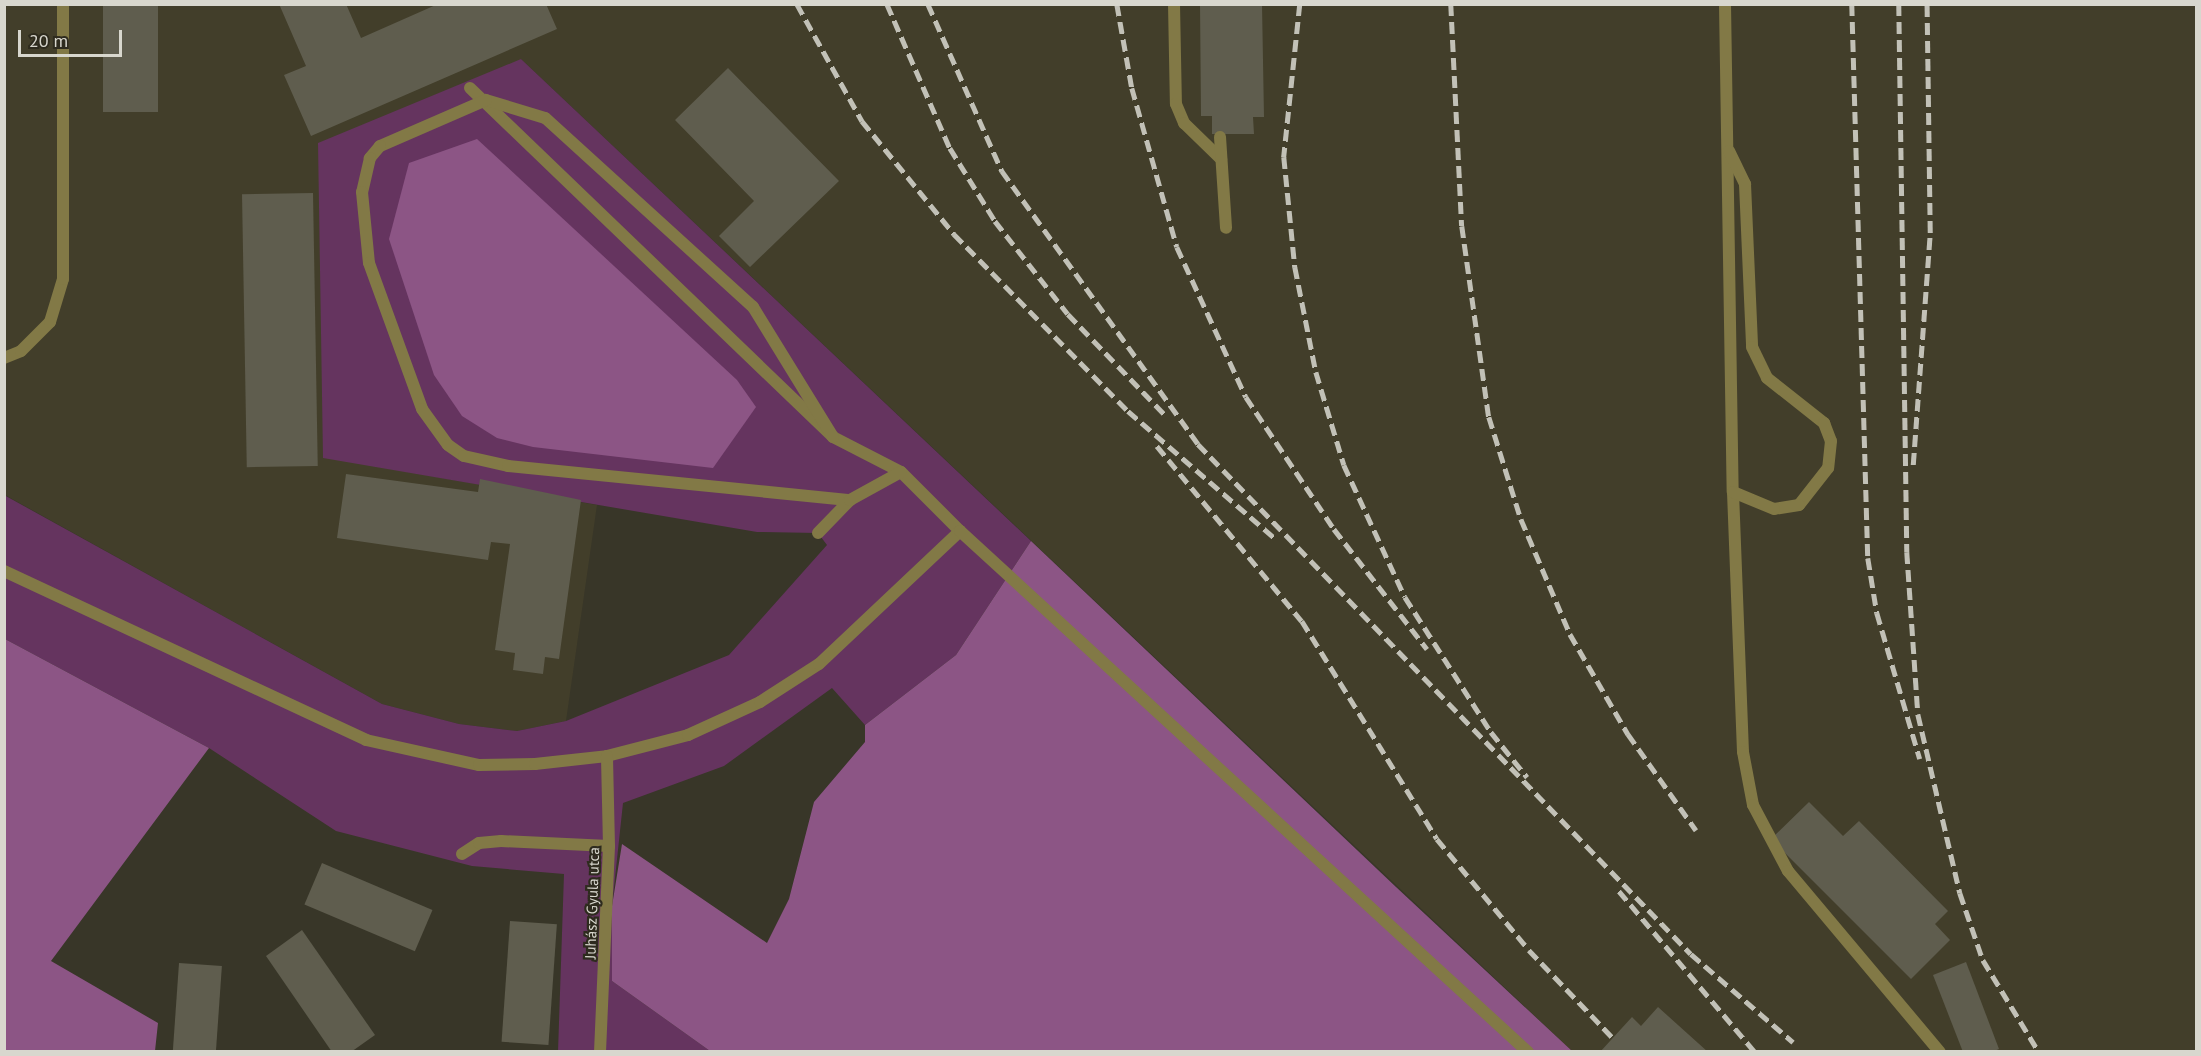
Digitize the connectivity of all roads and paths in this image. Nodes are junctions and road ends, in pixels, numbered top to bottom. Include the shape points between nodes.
1 (63, 4) edge
2 (1174, 4) edge
3 (1725, 4) edge
4 (470, 88) dead end
5 (486, 100) junction
6 (1220, 137) dead end
7 (1728, 148) junction
8 (1221, 159) junction
9 (1226, 228) dead end
10 (4, 358) edge
11 (833, 438) junction
12 (901, 472) junction
13 (1733, 492) junction
14 (850, 500) junction
15 (960, 531) junction
16 (818, 533) dead end
17 (4, 571) edge
18 (607, 756) junction
19 (609, 846) junction
20 (462, 854) dead end
21 (600, 1052) edge
22 (1528, 1052) edge
23 (1940, 1052) edge

1 - 10 street via 63,279 50,322 21,351
2 - 8 street via 1176,104 1184,123
3 - 7 street
4 - 5 street
5 - 11 street
5 - 11 street via 545,118 753,307
5 - 14 street via 380,146 370,158 362,192 369,263 422,409 448,445 464,456 508,466
6 - 8 street
7 - 13 street
7 - 13 street via 1745,184 1752,347 1767,378 1824,423 1832,441 1828,468 1799,505 1774,509
8 - 9 street
11 - 12 street
12 - 14 street
12 - 15 street
13 - 23 street via 1743,752 1753,805 1767,840 1788,871
14 - 16 street
15 - 18 street via 819,664 760,702 688,735
15 - 22 street
17 - 18 street via 366,740 479,765
18 - 19 street, Juhász Gyula utca
19 - 20 street via 501,841 479,843
19 - 21 street, Juhász Gyula utca

